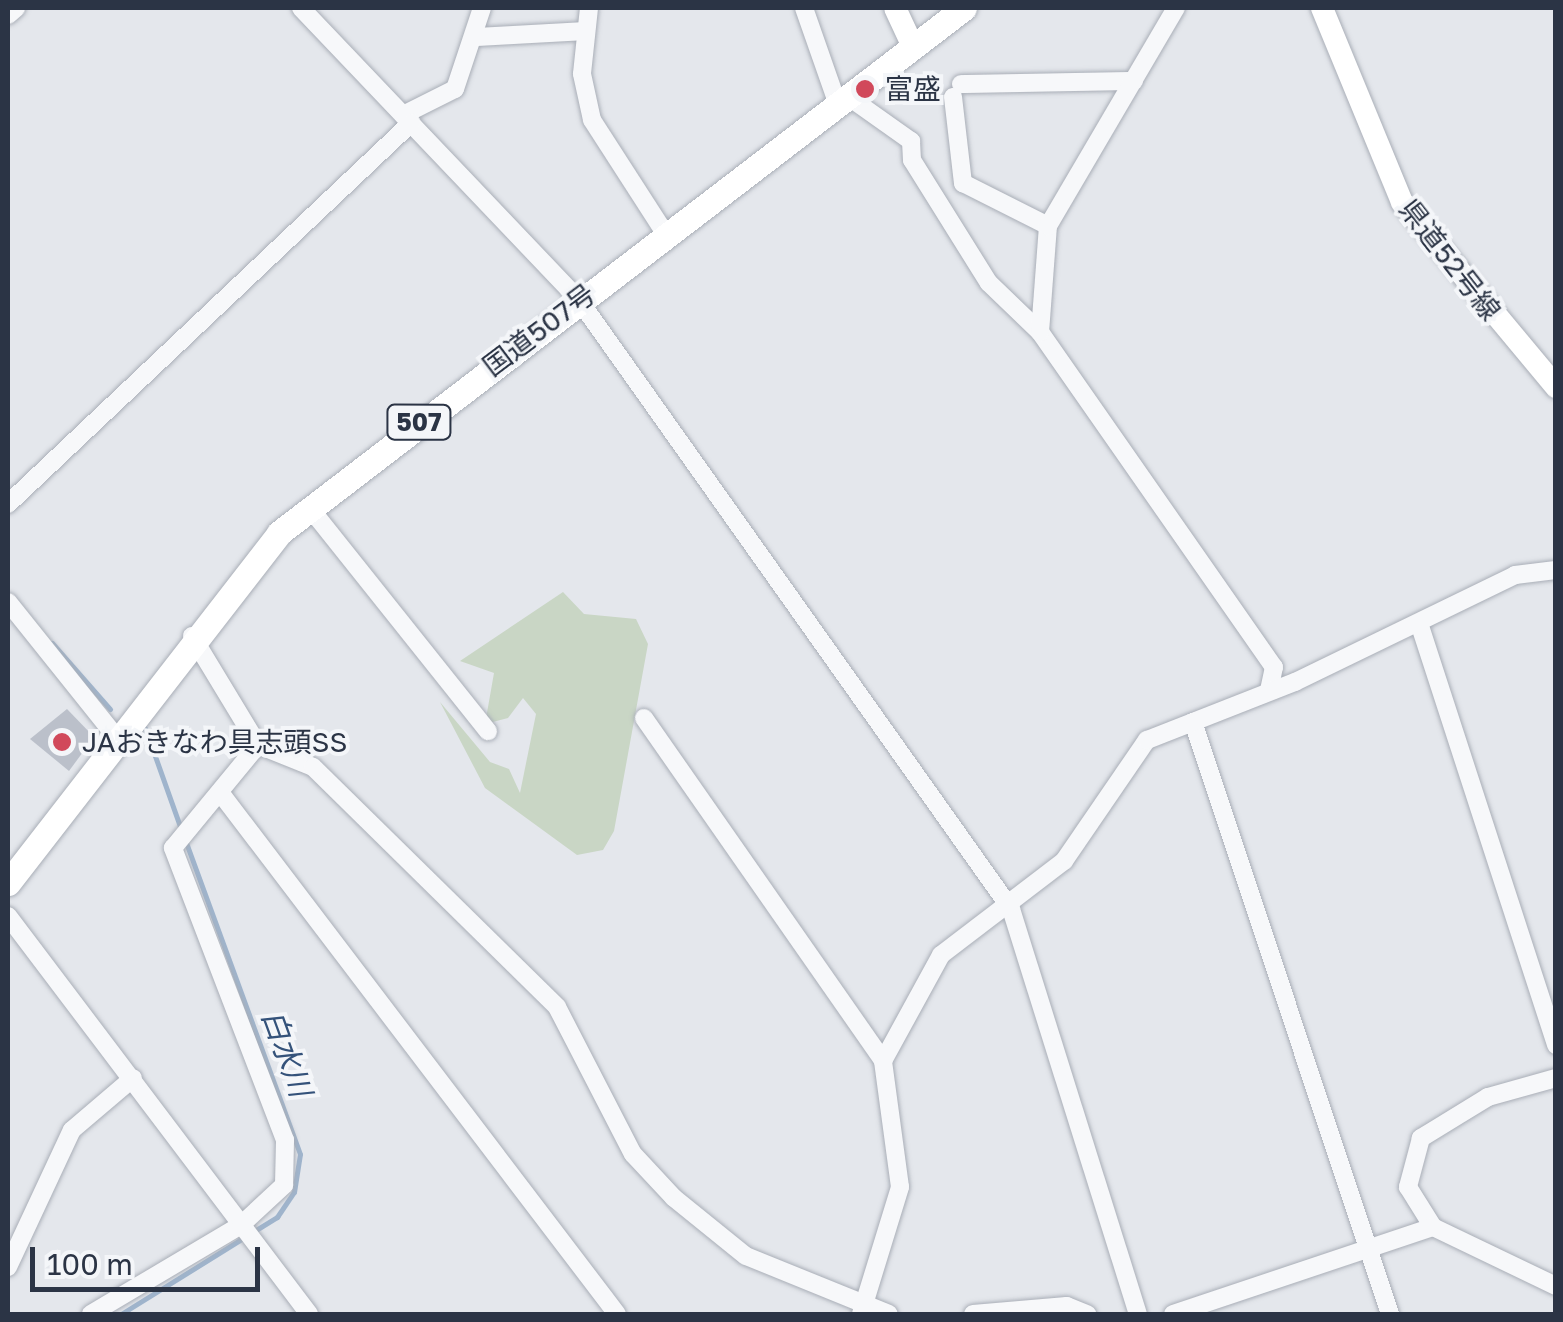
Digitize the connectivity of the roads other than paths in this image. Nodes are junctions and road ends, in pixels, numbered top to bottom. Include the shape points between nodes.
1 (16, 8) edge
2 (301, 8) edge
3 (482, 8) edge
4 (589, 8) edge
5 (804, 8) edge
6 (896, 8) edge
7 (961, 8) edge
8 (1176, 8) edge
9 (1322, 8) edge
10 (8, 15) edge
11 (586, 31) junction
12 (477, 38) junction
13 (912, 44) junction
14 (1134, 81) junction
15 (842, 99) junction
16 (407, 118) junction
17 (963, 184) junction
18 (940, 207) junction
19 (1048, 226) junction
20 (666, 235) junction
21 (579, 300) junction
22 (1040, 332) junction
23 (1556, 387) edge
24 (8, 504) edge
25 (309, 507) junction
26 (1556, 570) edge
27 (8, 602) edge
28 (1419, 623) junction
29 (192, 636) junction
30 (1269, 692) junction
31 (644, 718) dead end
32 (1193, 722) junction
33 (488, 730) dead end
34 (117, 738) junction
35 (258, 745) junction
36 (222, 795) junction
37 (8, 880) edge
38 (1011, 909) junction
39 (8, 916) edge
40 (1556, 1044) edge
41 (883, 1061) junction
42 (132, 1078) junction
43 (1556, 1078) edge
44 (241, 1225) junction
45 (1433, 1228) junction
46 (1369, 1250) junction
47 (8, 1268) edge
48 (1556, 1286) edge
49 (861, 1310) edge
50 (1043, 1310) edge
51 (91, 1314) edge
52 (309, 1314) edge
53 (617, 1314) edge
54 (889, 1314) edge
55 (973, 1314) edge
56 (1087, 1314) edge
57 (1138, 1314) edge
58 (1173, 1314) edge
59 (1390, 1314) edge

1 - 10 street
2 - 16 street
3 - 12 street
4 - 11 street
5 - 15 street
6 - 13 main road
7 - 13 highway, 国道507号 / 507
8 - 14 street
9 - 23 main road, 県道52号線 via 1402,202
11 - 12 street
11 - 20 street via 592,120
12 - 16 street via 444,101
13 - 15 highway, 国道507号 / 507
14 - 17 street via 957,91
14 - 19 street
15 - 18 street via 899,126
15 - 20 highway, 国道507号 / 507
16 - 21 street
16 - 24 street
17 - 18 street
17 - 19 street
18 - 22 street via 990,283
19 - 22 street
20 - 21 highway, 国道507号 / 507
21 - 25 highway, 国道507号 / 507
21 - 38 street
22 - 30 street via 1274,666
25 - 29 highway, 国道507号 / 507
25 - 33 street
26 - 28 street via 1515,575
27 - 34 street
28 - 30 street
28 - 40 street
29 - 34 highway, 国道507号 / 507
29 - 35 street
30 - 32 street
31 - 41 street
32 - 38 street via 1148,740 1064,860
32 - 46 street
34 - 37 highway, 国道507号 / 507
35 - 36 street
35 - 49 street via 313,767 401,863 492,934 557,1007 623,1138 674,1198 746,1256
36 - 44 street via 174,848 285,1140 284,1184
36 - 53 street
38 - 41 street via 942,955
38 - 57 street
39 - 42 street
41 - 49 street via 900,1186
42 - 44 street
42 - 47 street via 72,1130
43 - 45 street via 1488,1097 1422,1138 1408,1187
44 - 51 street
44 - 52 street
45 - 46 street
45 - 48 street
46 - 58 street
46 - 59 street
49 - 54 street
50 - 55 street
50 - 56 street

